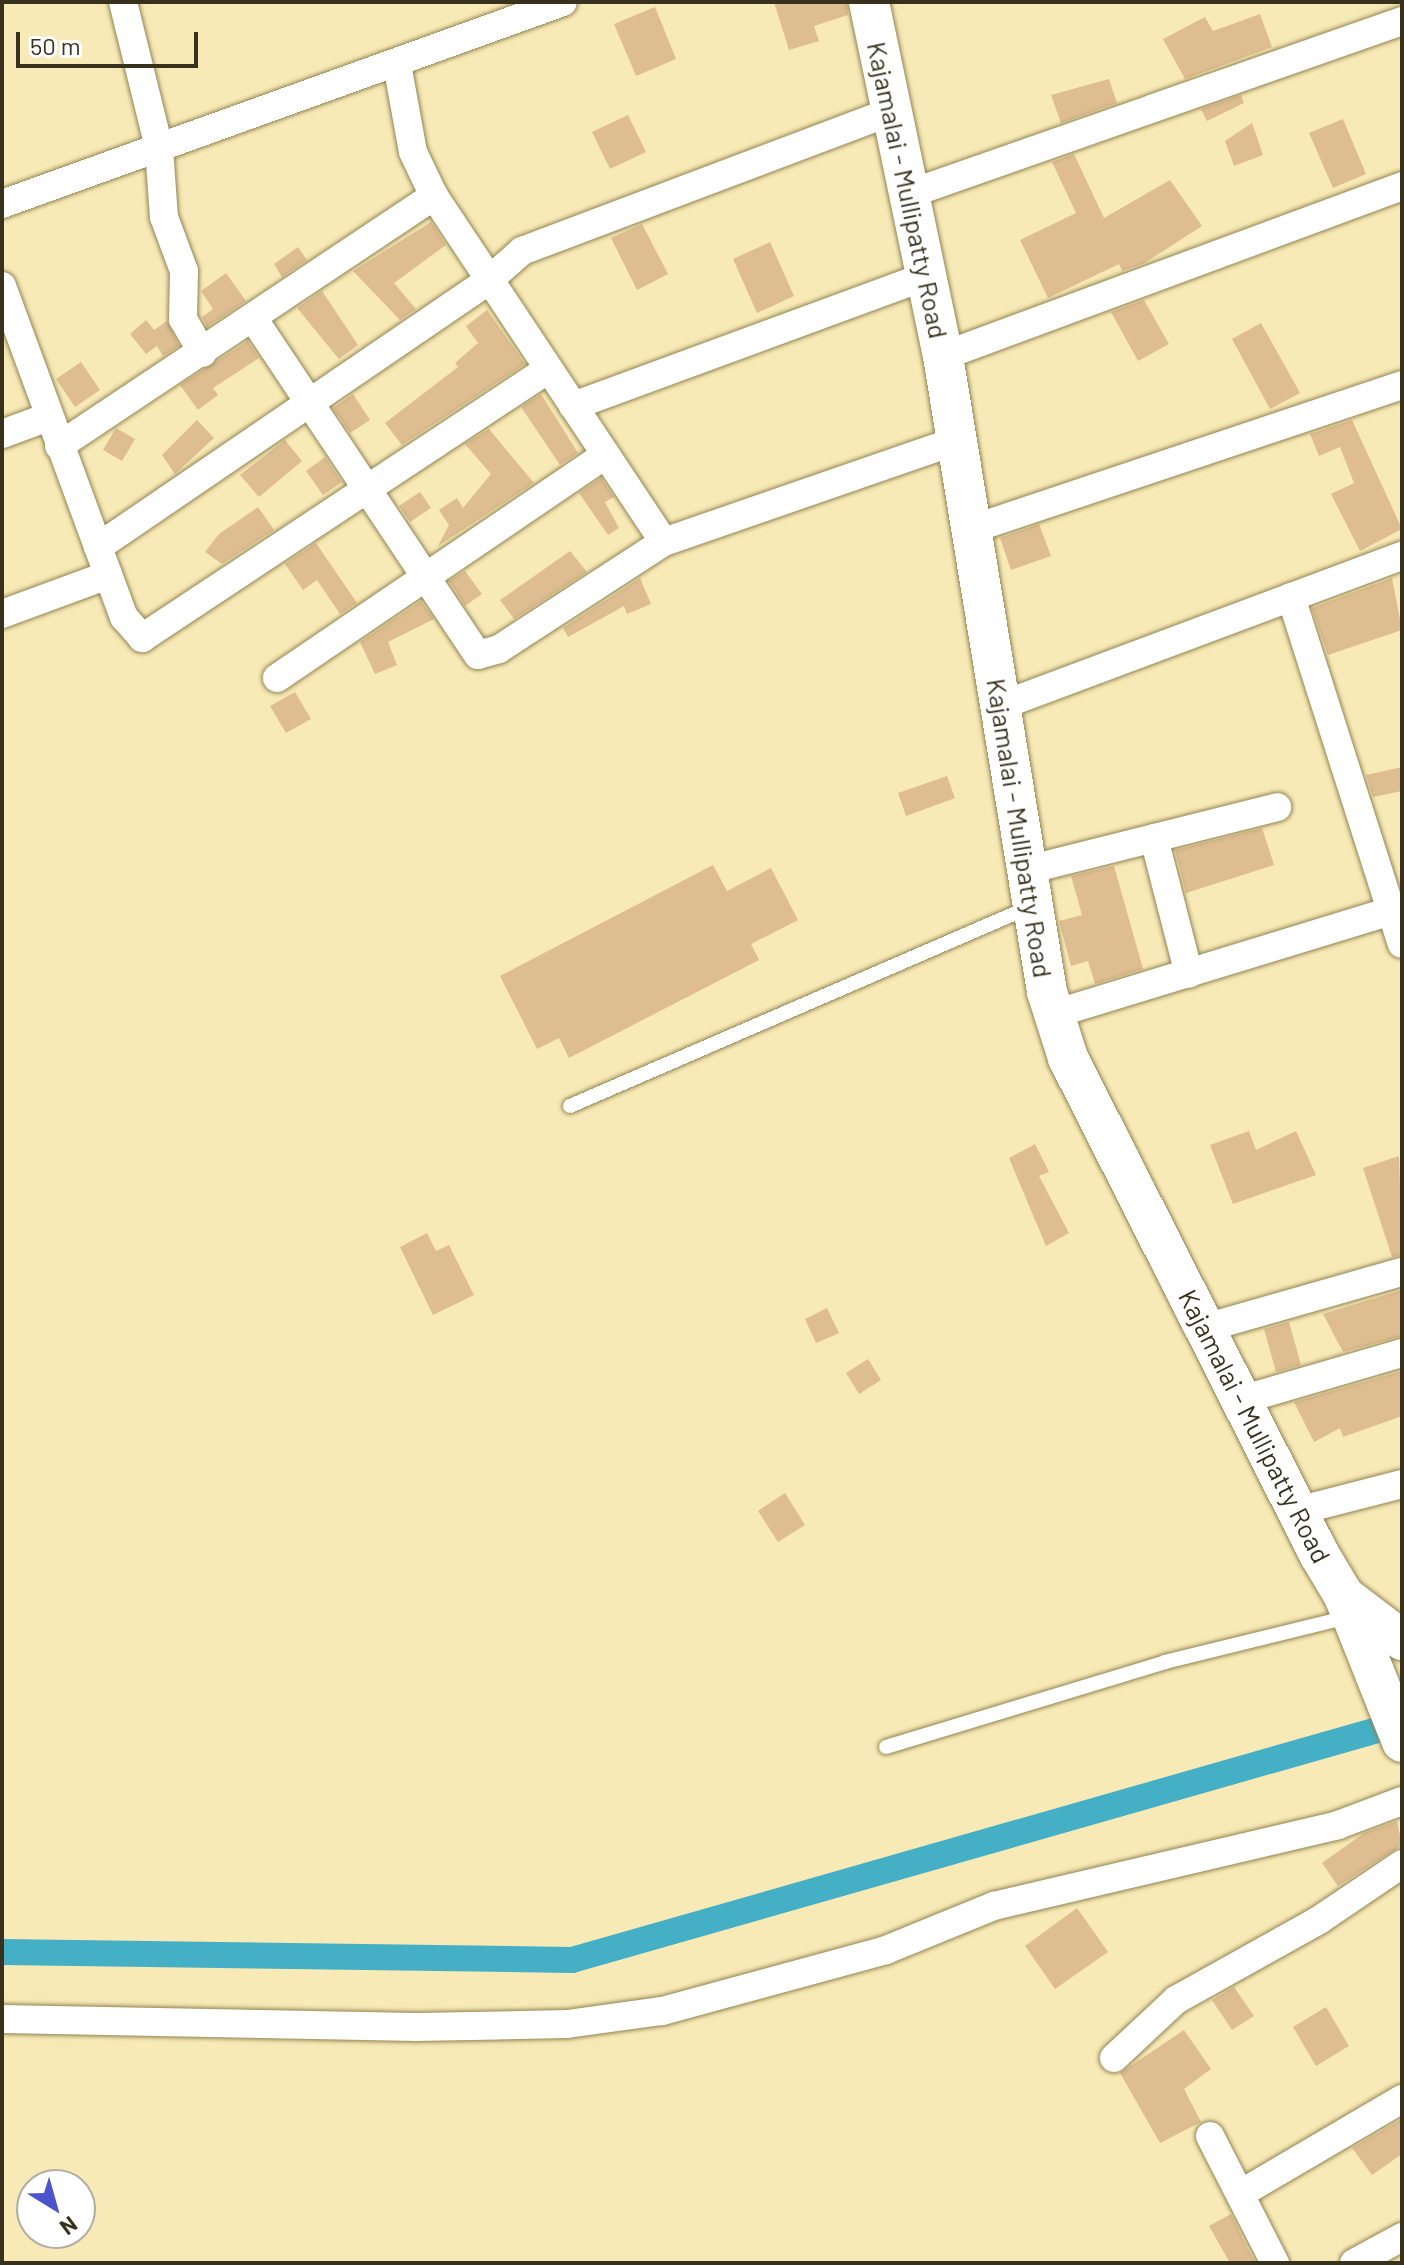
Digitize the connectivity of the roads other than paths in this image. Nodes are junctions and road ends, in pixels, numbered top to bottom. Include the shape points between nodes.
1 (123, 2) edge
2 (563, 2) edge
3 (869, 2) edge
4 (1402, 21) edge
5 (397, 64) junction
6 (892, 111) junction
7 (159, 148) junction
8 (1402, 186) edge
9 (909, 194) junction
10 (434, 196) junction
11 (2, 204) edge
12 (926, 276) junction
13 (489, 280) junction
14 (2, 286) edge
15 (253, 318) junction
16 (203, 353) junction
17 (943, 356) junction
18 (548, 369) junction
19 (1402, 385) edge
20 (310, 403) junction
21 (573, 406) junction
22 (48, 417) junction
23 (2, 434) edge
24 (953, 442) junction
25 (59, 446) junction
26 (605, 455) junction
27 (368, 491) junction
28 (972, 529) junction
29 (664, 542) junction
30 (98, 547) junction
31 (1402, 556) edge
32 (108, 575) junction
33 (424, 577) junction
34 (1291, 597) junction
35 (2, 614) edge
36 (277, 678) dead end
37 (1000, 706) junction
38 (1277, 807) dead end
39 (1154, 838) junction
40 (1030, 888) junction
41 (1391, 911) junction
42 (1402, 944) edge
43 (1189, 974) junction
44 (1054, 1014) junction
45 (570, 1106) dead end
46 (1402, 1272) edge
47 (1205, 1328) junction
48 (1402, 1353) edge
49 (1241, 1400) junction
50 (1402, 1484) edge
51 (1297, 1511) junction
52 (1378, 1619) edge
53 (1402, 1742) edge
54 (886, 1747) dead end
55 (1402, 1801) edge
56 (1402, 1864) edge
57 (2, 2019) edge
58 (1114, 2058) dead end
59 (1402, 2099) edge
60 (1210, 2136) dead end
61 (1240, 2194) junction
62 (1402, 2237) edge
63 (1275, 2263) edge
64 (1354, 2263) edge

1 - 7 street
2 - 5 street
3 - 6 main road, Kajamalai - Mullipatty Road
4 - 9 street
5 - 7 street
5 - 10 street via 409,140
6 - 9 main road, Kajamalai - Mullipatty Road
6 - 13 street via 549,237
7 - 11 street
7 - 16 street via 164,217 184,271 183,319
8 - 17 street
9 - 12 main road, Kajamalai - Mullipatty Road
10 - 13 street
10 - 15 street
12 - 17 main road, Kajamalai - Mullipatty Road
12 - 21 street
13 - 18 street
13 - 20 street
14 - 22 street
15 - 16 street
15 - 20 street
16 - 25 street
17 - 24 main road, Kajamalai - Mullipatty Road
18 - 21 street
18 - 27 street
19 - 28 street
20 - 27 street
20 - 30 street
21 - 26 street
22 - 23 street
22 - 25 street
24 - 28 main road, Kajamalai - Mullipatty Road
24 - 29 street
25 - 30 street
26 - 29 street
26 - 33 street
27 - 32 street via 142,638 132,634
27 - 33 street
28 - 37 main road, Kajamalai - Mullipatty Road
29 - 33 street via 487,655 470,648
30 - 32 street
31 - 34 street
32 - 35 street
33 - 36 street
34 - 37 street
34 - 41 street
37 - 40 main road, Kajamalai - Mullipatty Road
38 - 39 street
39 - 40 street
39 - 43 street
40 - 44 main road, Kajamalai - Mullipatty Road
40 - 45 lane
41 - 42 street
41 - 43 street
43 - 44 street
44 - 47 main road, Kajamalai - Mullipatty Road via 1068,1058
46 - 47 street
47 - 49 main road, Kajamalai - Mullipatty Road
48 - 49 street
49 - 51 main road, Kajamalai - Mullipatty Road
50 - 51 street
51 - 52 main road, Kajamalai - Mullipatty Road
52 - 53 main road, Kajamalai - Mullipatty Road via 1388,1704
52 - 54 lane via 1165,1662
55 - 57 street via 1338,1825 994,1906 886,1950 662,2011 567,2024 416,2027
56 - 58 street via 1319,1920 1176,2000
59 - 61 street
60 - 61 street
61 - 63 street
62 - 64 street

